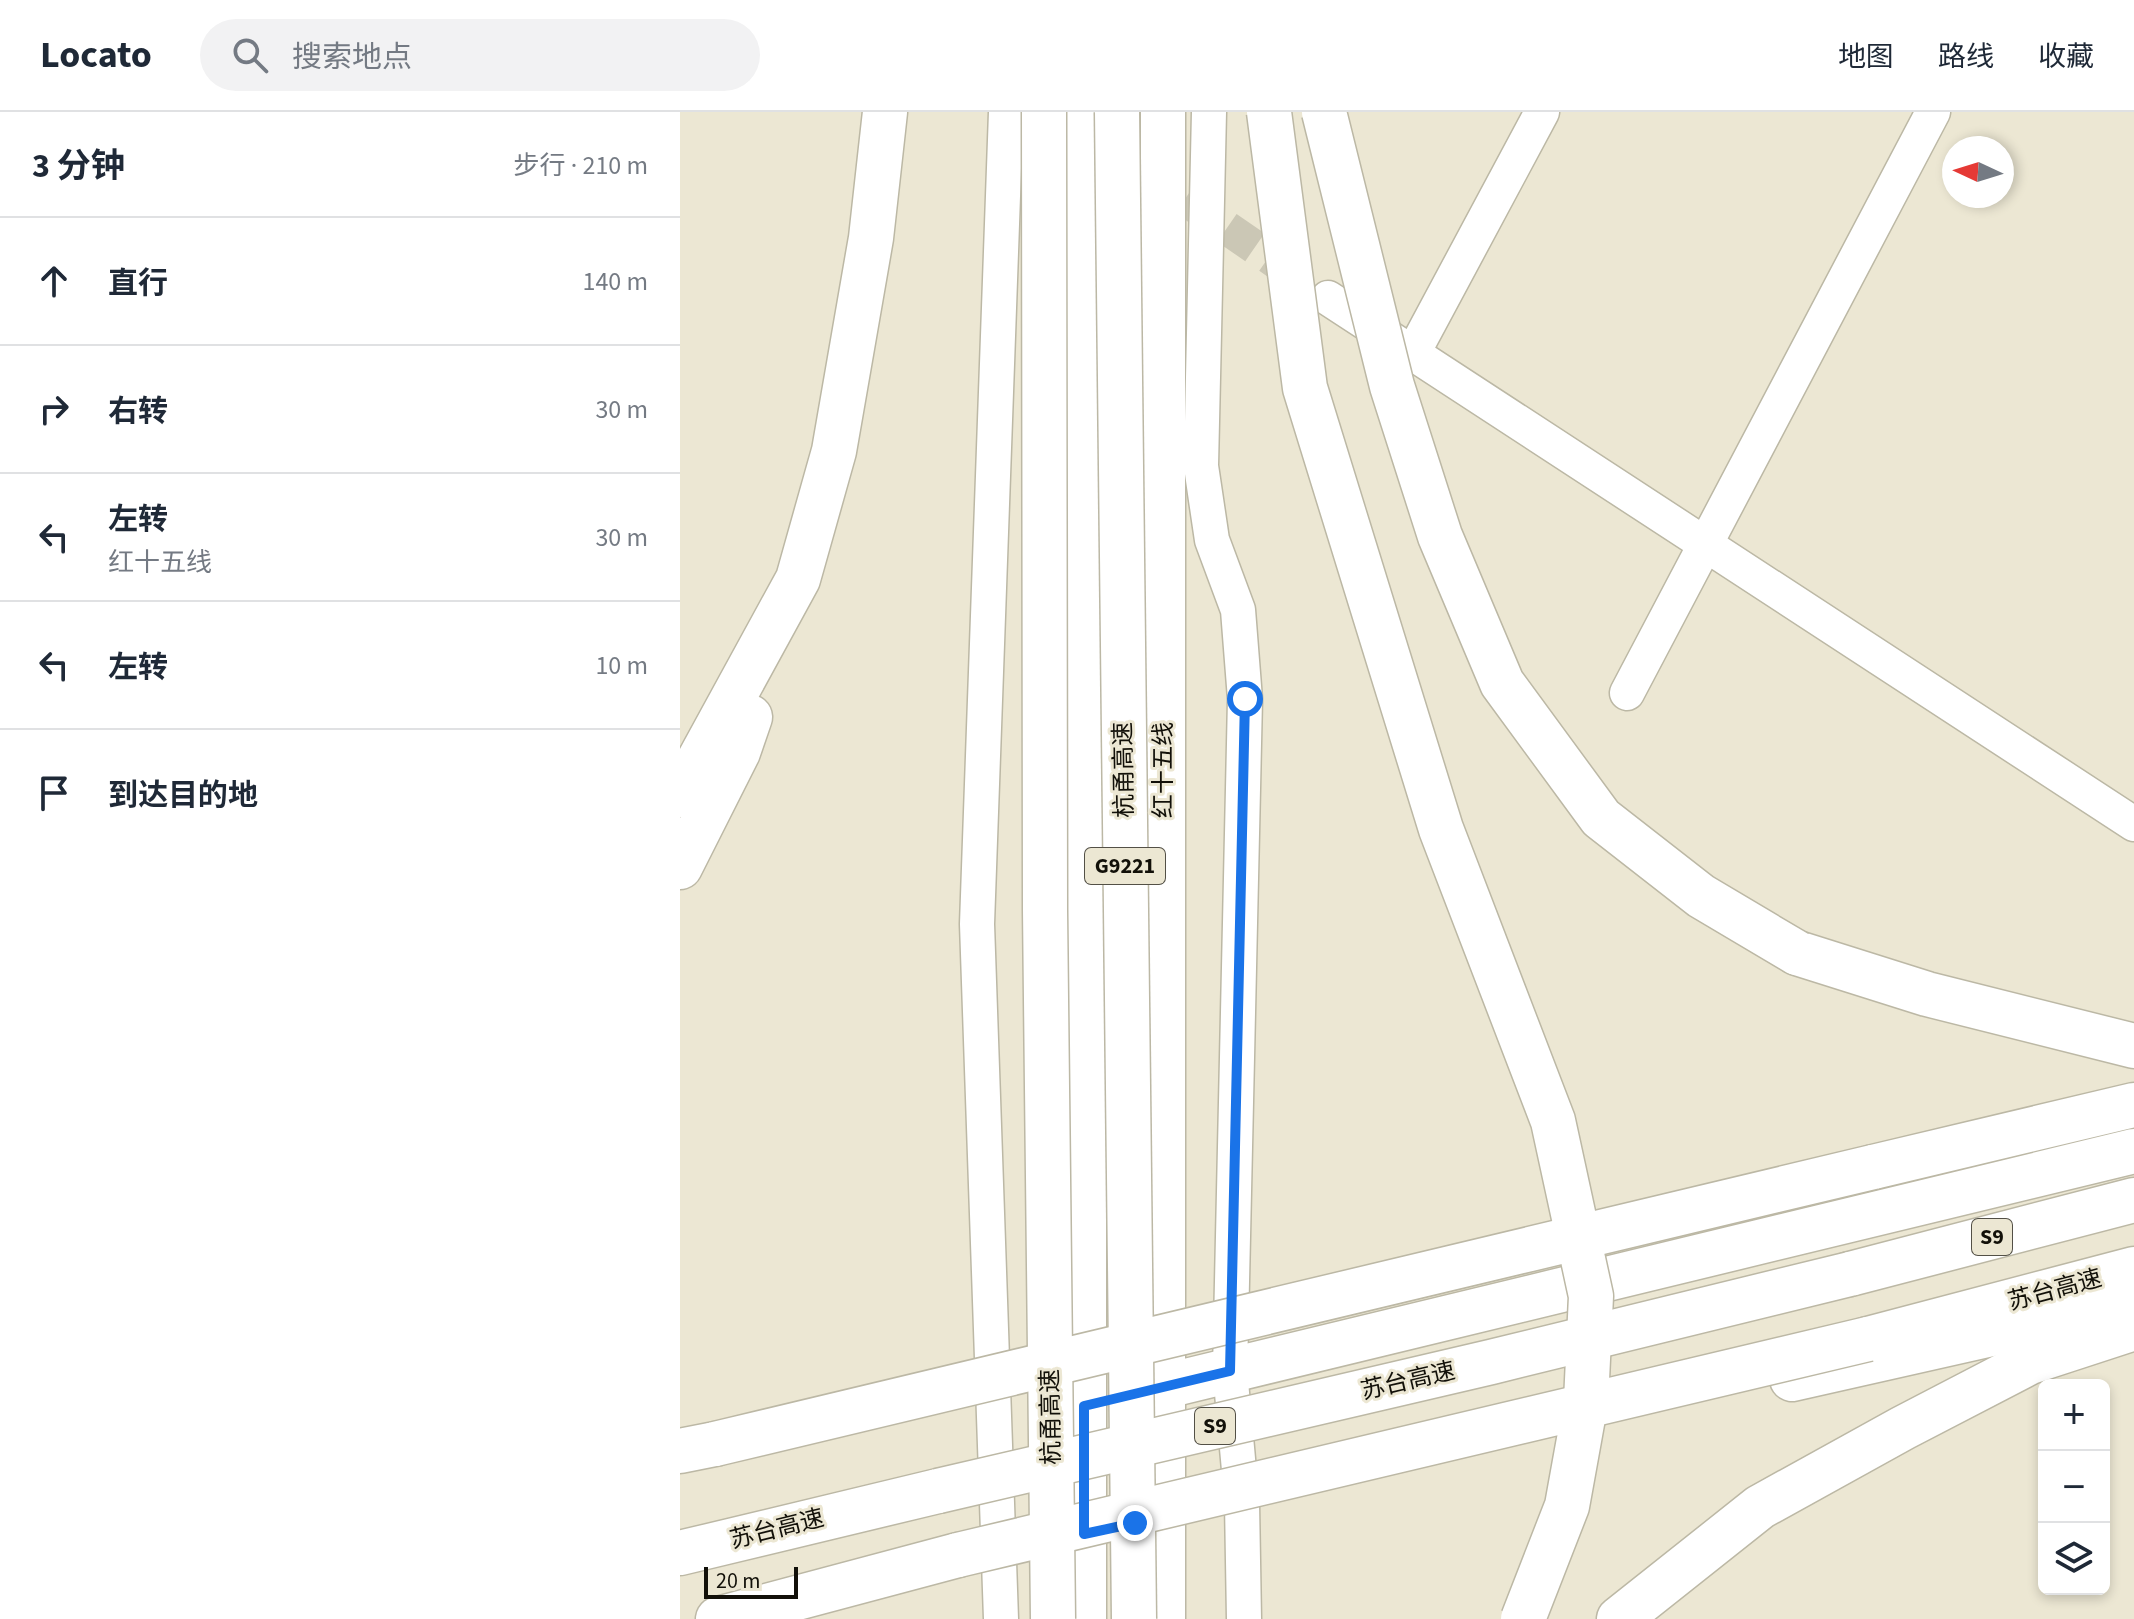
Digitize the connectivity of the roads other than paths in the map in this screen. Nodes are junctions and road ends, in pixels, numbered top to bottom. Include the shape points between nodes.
1 (885, 112) edge
2 (1006, 112) edge
3 (1044, 112) edge
4 (1084, 112) edge
5 (1117, 112) edge
6 (1163, 112) edge
7 (1209, 112) edge
8 (1269, 112) edge
9 (1324, 112) edge
10 (1542, 112) edge
11 (1933, 112) edge
12 (1328, 298) tunnel mouth
13 (1413, 353) junction
14 (1706, 545) junction
15 (798, 579) junction
16 (1627, 693) dead end
17 (680, 795) edge
18 (2134, 824) edge
19 (680, 867) edge
20 (2134, 1046) edge
21 (2134, 1105) edge
22 (2134, 1151) edge
23 (2134, 1200) edge
24 (2134, 1269) edge
25 (2134, 1302) edge
26 (2134, 1328) edge
27 (1230, 1371) junction
28 (1163, 1387) junction
29 (1084, 1406) junction
30 (680, 1451) edge
31 (1242, 1503) junction
32 (1192, 1510) dead end
33 (1135, 1523) dead end
34 (1084, 1534) junction
35 (680, 1553) edge
36 (718, 1619) edge
37 (1001, 1619) edge
38 (1053, 1619) edge
39 (1084, 1619) edge
40 (1134, 1619) edge
41 (1163, 1619) edge
42 (1244, 1619) edge
43 (1523, 1619) edge
44 (1619, 1619) edge

1 - 15 main road via 871,238 834,451
2 - 37 street via 977,924
3 - 38 main road, 杭甬高速, bridge
4 - 29 main road
5 - 40 main road, 杭甬高速 / G9221, bridge
6 - 28 main road, 红十五线
7 - 27 street via 1201,466 1212,540 1238,610 1245,699
8 - 43 main road, bridge via 1305,388 1441,829 1553,1121 1591,1296 1586,1401 1567,1506
9 - 20 main road, bridge via 1392,386 1440,536 1502,683 1601,818 1701,896 1797,953 1927,994
10 - 13 street
11 - 14 street
12 - 13 street
13 - 14 street
14 - 16 street
14 - 18 street
15 - 17 main road
15 - 19 main road via 738,752
21 - 30 main road, bridge
22 - 27 main road
23 - 35 main road, 苏台高速 / S9, bridge via 1551,1347
24 - 36 main road, 苏台高速, bridge via 1853,1342 958,1555
25 - 31 main road
26 - 44 main road via 2030,1362 1760,1507
27 - 28 main road
27 - 31 street
28 - 29 main road
28 - 41 main road, 红十五线
29 - 34 main road
31 - 32 main road
31 - 42 street
33 - 34 main road
34 - 39 main road

